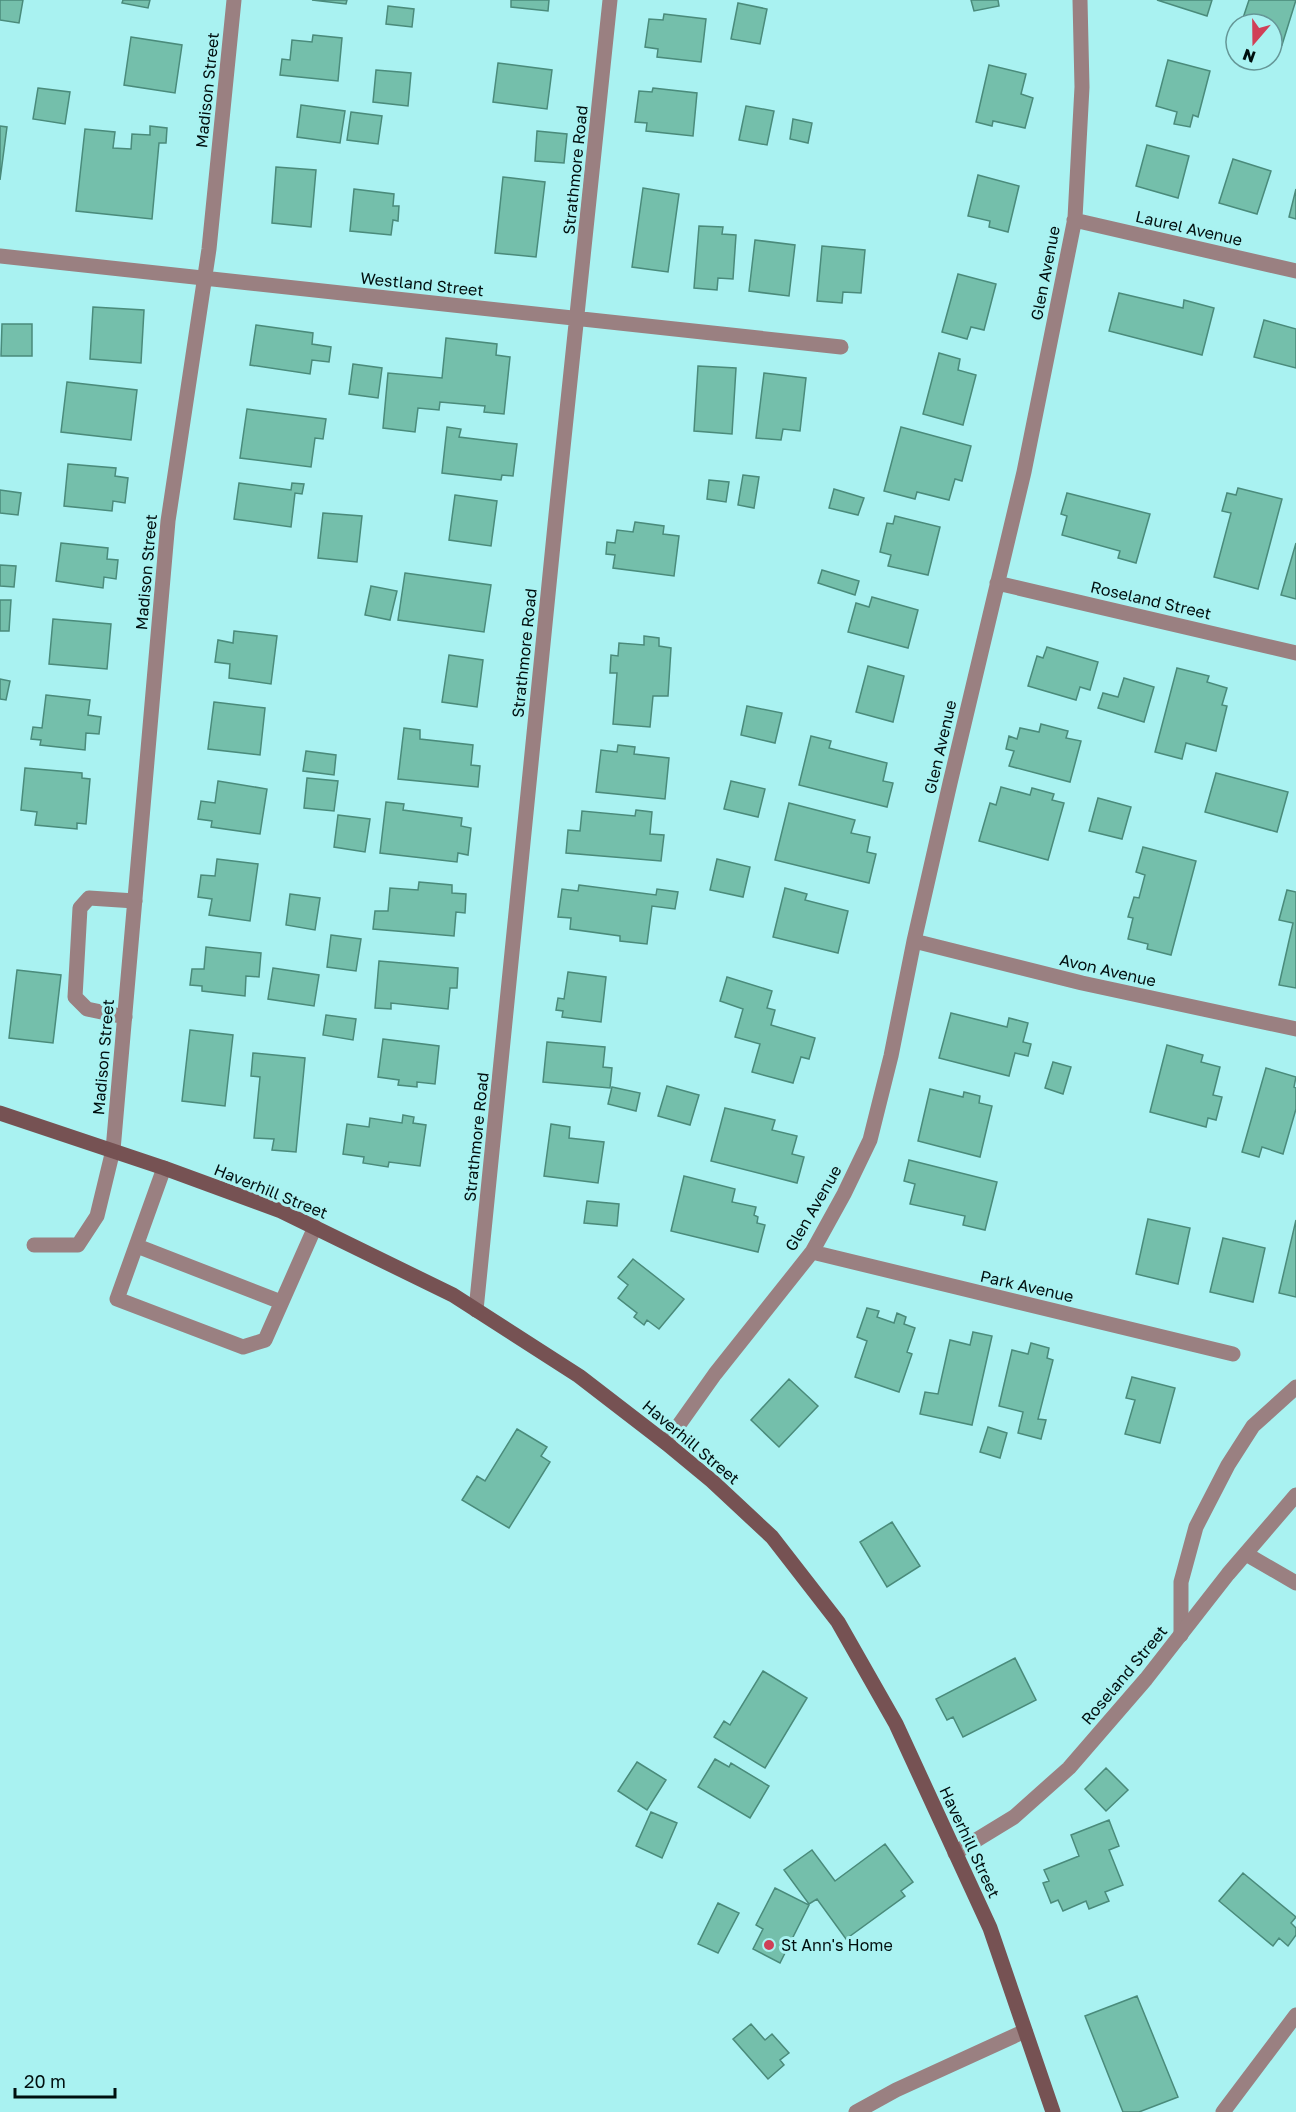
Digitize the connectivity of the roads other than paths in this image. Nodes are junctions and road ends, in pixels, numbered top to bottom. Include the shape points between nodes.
1 (234, 0) edge
2 (610, 0) edge
3 (1080, 0) edge
4 (1074, 220) junction
5 (0, 256) edge
6 (1296, 271) edge
7 (204, 279) junction
8 (577, 318) junction
9 (841, 347) dead end
10 (997, 583) junction
11 (1296, 653) edge
12 (135, 901) junction
13 (914, 941) junction
14 (125, 1017) junction
15 (1296, 1029) edge
16 (0, 1113) edge
17 (113, 1150) junction
18 (164, 1168) junction
19 (315, 1227) junction
20 (34, 1245) dead end
21 (137, 1246) junction
22 (812, 1252) junction
23 (281, 1302) junction
24 (476, 1310) junction
25 (1233, 1354) dead end
26 (1296, 1387) edge
27 (666, 1443) junction
28 (1296, 1495) edge
29 (1246, 1554) junction
30 (1296, 1583) edge
31 (1181, 1635) junction
32 (955, 1853) junction
33 (1296, 2015) edge
34 (1025, 2031) junction
35 (856, 2112) edge
36 (1053, 2112) edge
37 (1223, 2112) edge

1 - 7 street, Madison Street
2 - 8 street, Strathmore Road
3 - 4 street, Glen Avenue via 1082,87
4 - 6 street, Laurel Avenue
4 - 10 street, Glen Avenue via 1024,472
5 - 7 street, Westland Street
7 - 8 street, Westland Street
7 - 12 street, Madison Street via 168,521
8 - 9 street, Westland Street
8 - 24 street, Strathmore Road
10 - 11 street, Roseland Street
10 - 13 street, Glen Avenue
12 - 14 street, Madison Street
12 - 14 street via 89,898 80,908 75,997 87,1009
13 - 15 street, Avon Avenue via 1082,983
13 - 22 street, Glen Avenue via 870,1140
14 - 17 street, Madison Street
16 - 17 main road, Haverhill Street
17 - 18 main road, Haverhill Street
17 - 20 street, Madison Street via 97,1215 78,1245
18 - 19 main road, Haverhill Street
18 - 21 street
19 - 23 street
19 - 24 main road, Haverhill Street
21 - 23 street
21 - 23 street via 117,1299 243,1347 265,1340
22 - 25 street, Park Avenue
22 - 27 street, Glen Avenue
24 - 27 main road, Haverhill Street via 579,1376
26 - 31 street via 1253,1426 1196,1527 1181,1582
27 - 32 main road, Haverhill Street via 772,1537 837,1622 896,1724
28 - 29 street, Roseland Street
29 - 30 street
29 - 31 street, Roseland Street
31 - 32 street, Roseland Street via 1069,1768 1014,1816
32 - 34 main road, Haverhill Street via 990,1928
33 - 37 street
34 - 35 street
34 - 36 main road, Haverhill Street

